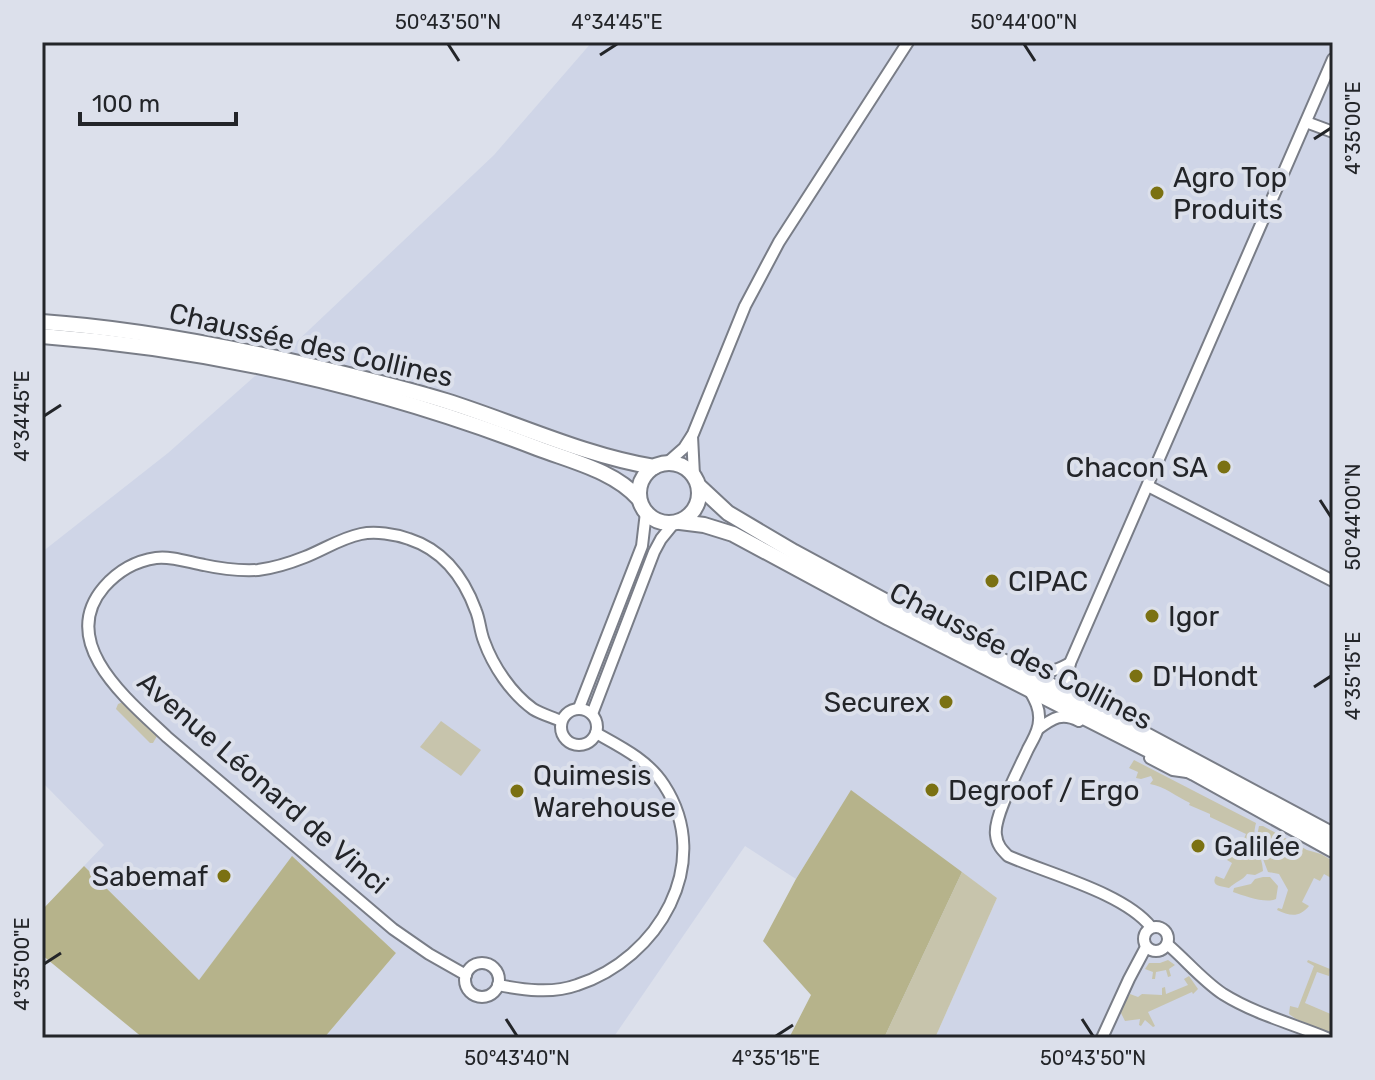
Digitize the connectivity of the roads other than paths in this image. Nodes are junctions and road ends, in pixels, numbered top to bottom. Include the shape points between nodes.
1 (908, 42) edge
2 (1333, 59) edge
3 (1306, 122) junction
4 (1333, 132) edge
5 (42, 322) edge
6 (42, 336) edge
7 (693, 434) junction
8 (661, 465) junction
9 (696, 480) junction
10 (1148, 486) junction
11 (642, 506) junction
12 (677, 522) junction
13 (1333, 581) edge
14 (925, 622) junction
15 (1070, 663) junction
16 (1029, 691) junction
17 (579, 708) junction
18 (1103, 712) junction
19 (592, 714) junction
20 (561, 721) junction
21 (1038, 729) junction
22 (596, 733) junction
23 (1194, 773) junction
24 (1333, 835) edge
25 (1333, 850) edge
26 (1151, 927) junction
27 (1167, 944) junction
28 (1146, 947) junction
29 (466, 975) junction
30 (498, 985) junction
31 (1102, 1038) edge
32 (1327, 1038) edge

1 - 7 street via 779,242 745,306
2 - 3 street
3 - 4 street
3 - 10 street
5 - 8 main road, Chaussée des Collines via 186,340 374,380 606,457
6 - 11 main road, Chaussée des Collines via 230,360 388,399 598,471 632,491
7 - 8 street
7 - 9 street
8 - 9 main road via 677,464
8 - 11 main road via 642,480
9 - 12 main road via 698,503
9 - 14 main road, Chaussée des Collines via 747,525
10 - 13 street
10 - 15 street
11 - 12 main road via 658,522
11 - 17 street via 642,546
12 - 16 main road, Chaussée des Collines via 733,534
12 - 19 street via 654,552
14 - 15 street via 954,629 1043,673
14 - 18 main road, Chaussée des Collines
15 - 18 street via 1071,684
16 - 21 street via 1040,717
16 - 23 main road, Chaussée des Collines
17 - 19 street
17 - 20 street
18 - 24 main road, Chaussée des Collines
19 - 22 street
20 - 22 street, Avenue Léonard de Vinci via 562,734 572,744 585,744
20 - 29 street, Avenue Léonard de Vinci via 534,710 513,691 484,641 466,587 451,565 410,539 363,533 258,570 158,557 134,563 114,576 92,608 91,643 100,666 159,730 393,929
21 - 23 street via 1069,716 1173,770
21 - 26 street via 996,826 999,847 1008,856 1118,900
22 - 30 street, Avenue Léonard de Vinci via 647,765 664,785 677,814 684,844 671,903 639,949 588,981 550,990
23 - 25 main road, Chaussée des Collines
26 - 27 street via 1166,933
26 - 28 street via 1145,933
27 - 28 street via 1160,950
27 - 32 street via 1223,994
28 - 31 street
29 - 30 street via 473,966 487,964 498,974
29 - 30 street, Avenue Léonard de Vinci via 467,987 479,997 493,993

